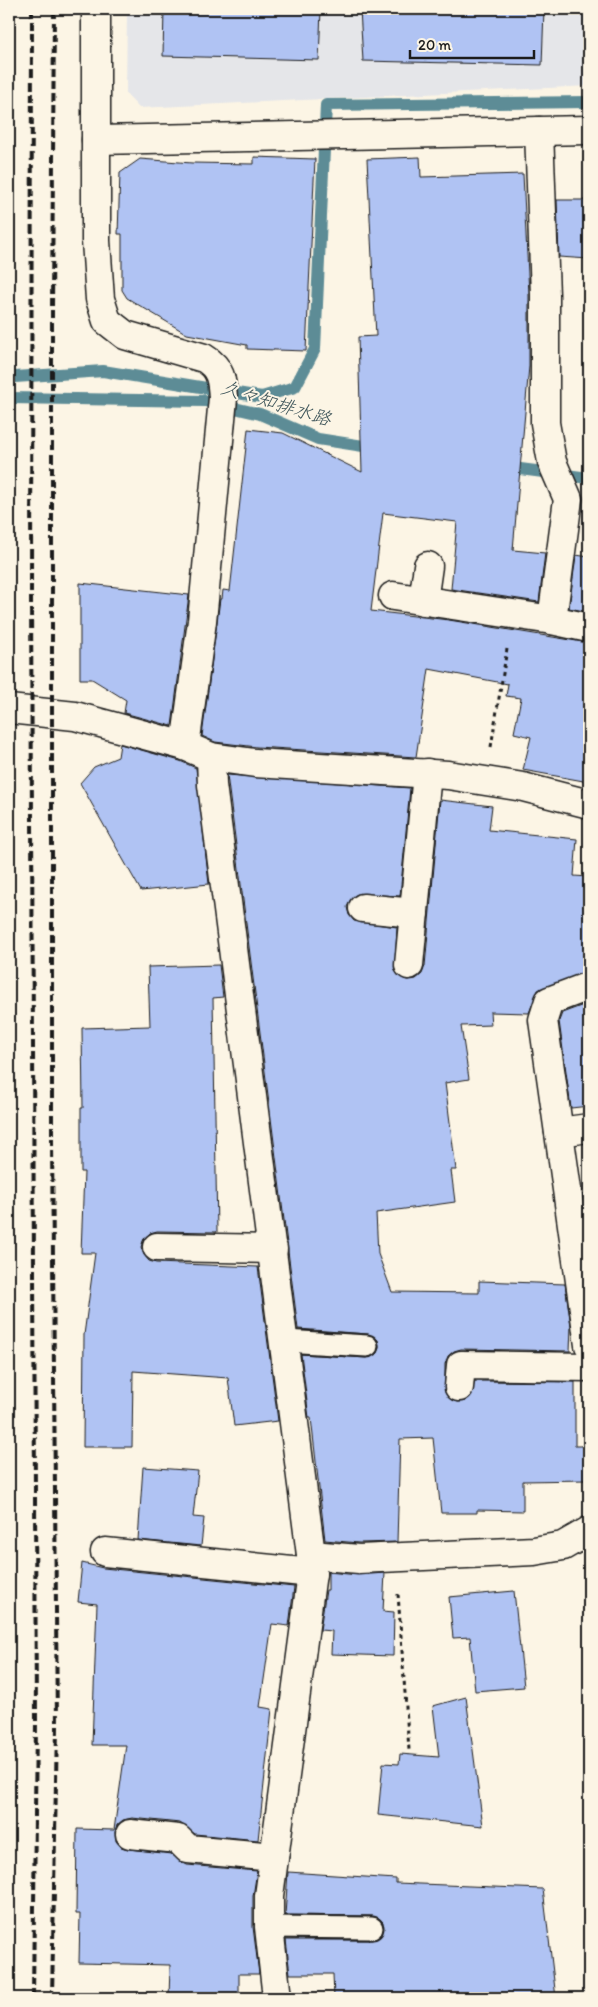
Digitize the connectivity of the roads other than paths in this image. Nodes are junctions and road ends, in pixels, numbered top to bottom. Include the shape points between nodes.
1 (96, 9) edge
2 (589, 130) edge
3 (539, 131) junction
4 (96, 140) junction
5 (428, 566) dead end
6 (393, 596) dead end
7 (423, 601) junction
8 (552, 620) junction
9 (589, 628) edge
10 (9, 708) edge
11 (185, 746) junction
12 (211, 757) junction
13 (427, 773) junction
14 (589, 804) edge
15 (363, 908) dead end
16 (414, 913) junction
17 (409, 964) dead end
18 (589, 986) edge
19 (589, 1128) edge
20 (559, 1132) junction
21 (156, 1247) dead end
22 (273, 1249) junction
23 (285, 1341) junction
24 (589, 1345) edge
25 (367, 1346) dead end
26 (589, 1367) edge
27 (459, 1387) dead end
28 (589, 1531) edge
29 (105, 1552) dead end
30 (312, 1564) junction
31 (130, 1834) dead end
32 (274, 1857) junction
33 (269, 1927) junction
34 (372, 1928) dead end
35 (277, 1998) edge

1 - 4 street
2 - 3 street
3 - 4 street
3 - 8 street via 545,295 545,423 552,462 568,499
4 - 11 street via 97,260 100,299 106,321 125,335 204,358 214,364 222,377 223,398 202,621
5 - 7 street
6 - 7 street
7 - 8 street
8 - 9 street
10 - 11 street via 75,716
11 - 12 street
12 - 13 street via 255,763
12 - 22 street
13 - 14 street via 523,787
13 - 16 street
15 - 16 street
16 - 17 street
18 - 20 street via 550,1001 543,1020
19 - 20 street
20 - 24 street
21 - 22 street
22 - 23 street
23 - 25 lane
23 - 30 street
26 - 27 street via 461,1364
28 - 30 street via 563,1546 534,1551
29 - 30 street
30 - 32 street
31 - 32 street via 178,1839 188,1849
32 - 33 street
33 - 34 lane
33 - 35 street

